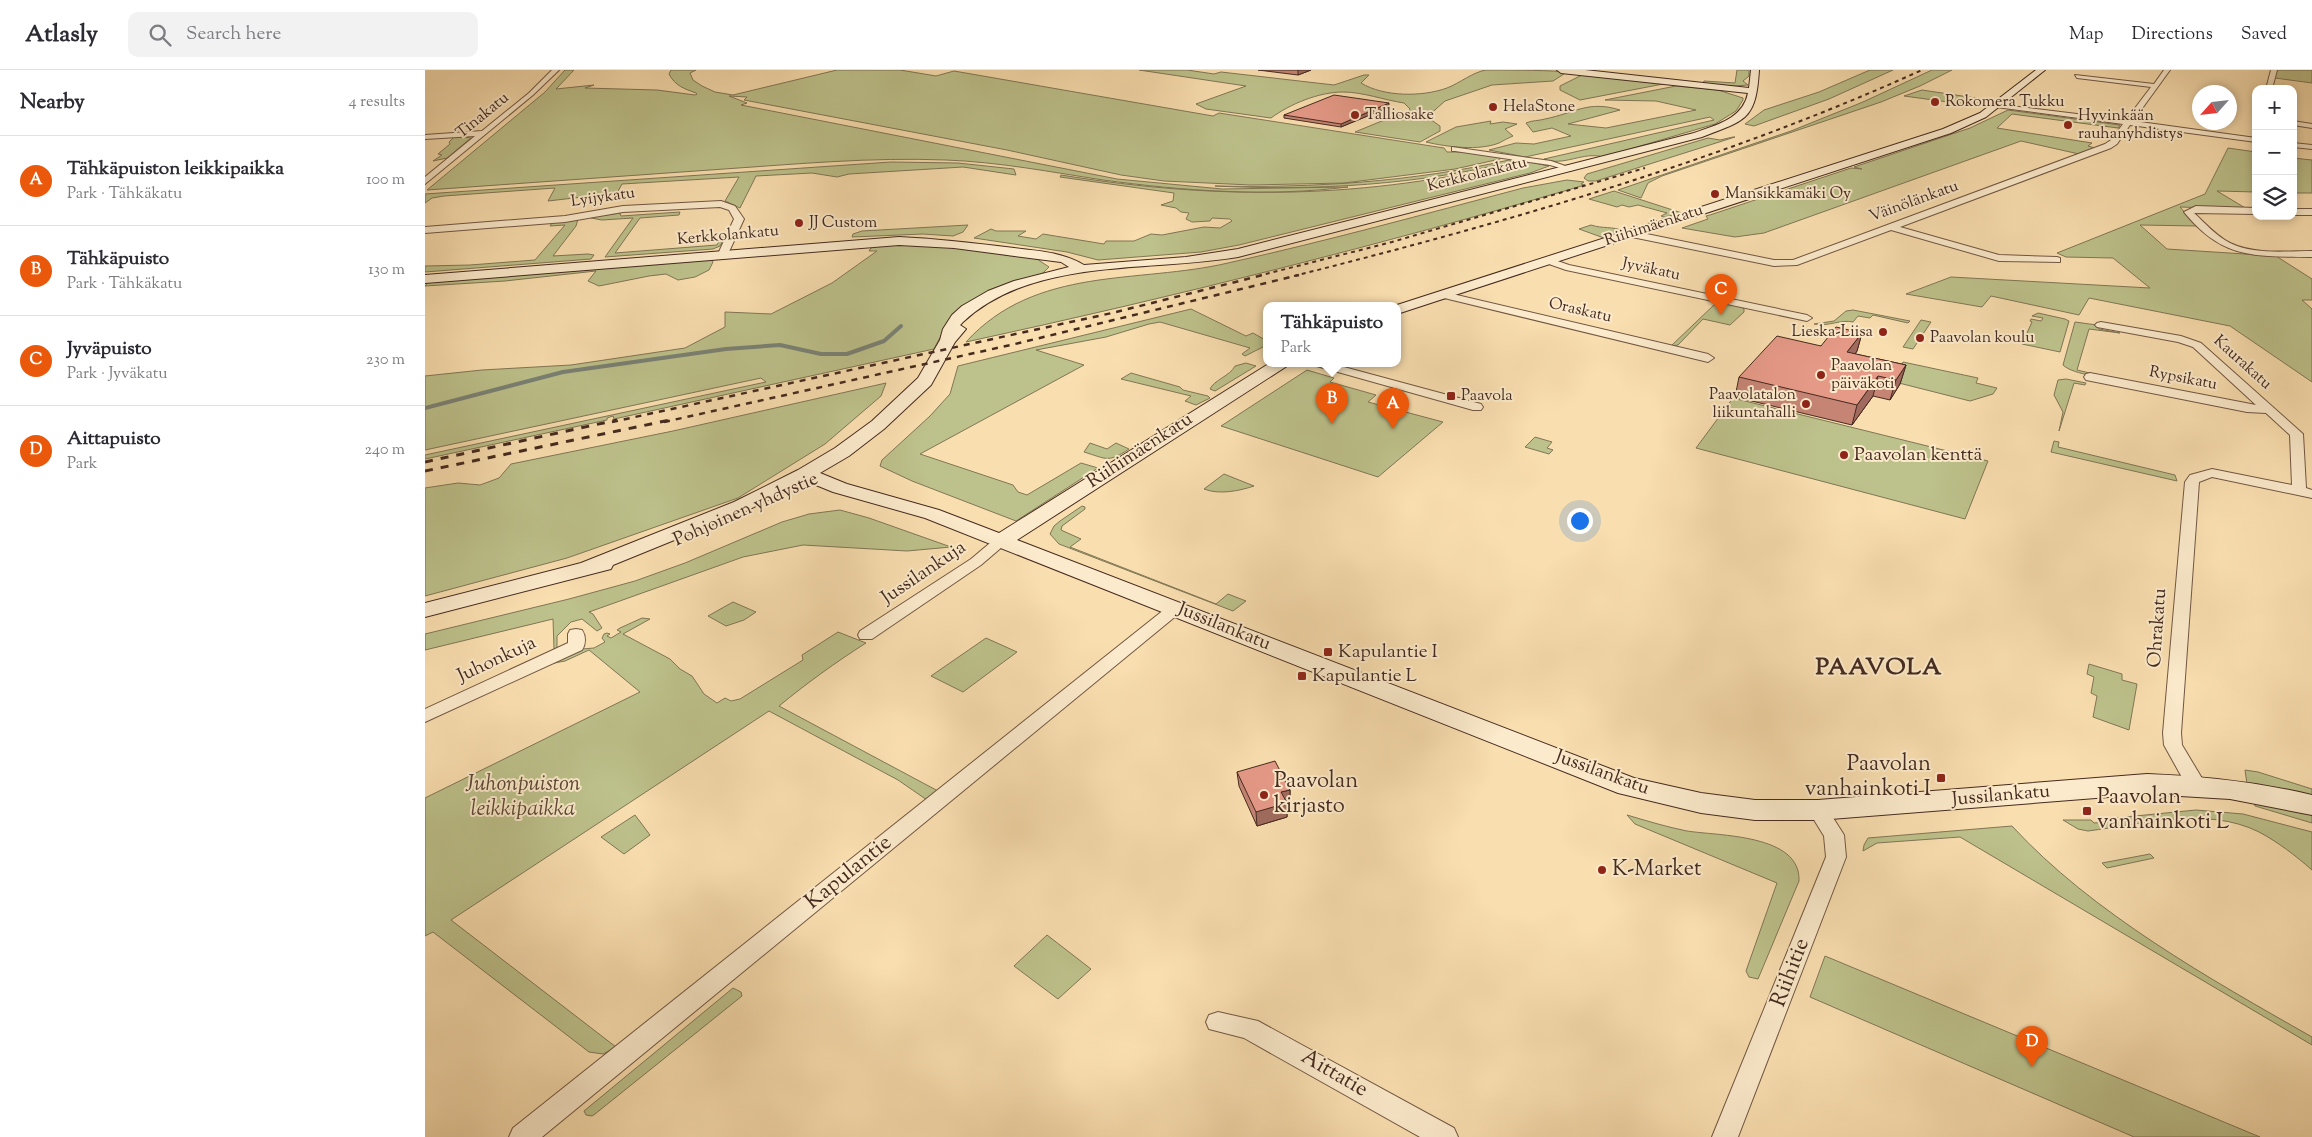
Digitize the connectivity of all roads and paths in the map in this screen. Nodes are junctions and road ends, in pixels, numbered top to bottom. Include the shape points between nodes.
1 (557, 70) edge
2 (1561, 70) edge
3 (1755, 70) edge
4 (2041, 70) edge
5 (2167, 70) edge
6 (2274, 70) edge
7 (2077, 76) dead end
8 (2270, 85) edge
9 (2156, 86) junction
10 (1753, 90) junction
11 (1996, 105) junction
12 (2126, 123) junction
13 (2297, 123) edge
14 (2312, 126) edge
15 (483, 133) junction
16 (425, 136) edge
17 (2252, 139) edge
18 (2297, 145) edge
19 (2311, 145) edge
20 (1455, 149) dead end
21 (1570, 169) junction
22 (425, 181) edge
23 (2252, 211) edge
24 (2297, 212) edge
25 (2312, 212) edge
26 (1890, 227) junction
27 (425, 230) edge
28 (1632, 234) junction
29 (723, 254) junction
30 (2312, 254) edge
31 (2057, 260) dead end
32 (1549, 261) junction
33 (1074, 272) junction
34 (425, 279) edge
35 (1444, 295) junction
36 (1401, 309) edge
37 (1807, 318) dead end
38 (2101, 324) dead end
39 (1708, 358) dead end
40 (1274, 367) edge
41 (1332, 367) edge
42 (2090, 377) dead end
43 (1477, 407) dead end
44 (2270, 410) junction
45 (820, 472) junction
46 (2306, 492) edge
47 (1001, 541) junction
48 (1176, 608) junction
49 (425, 610) edge
50 (576, 634) dead end
51 (866, 635) dead end
52 (425, 716) edge
53 (2196, 785) junction
54 (2312, 805) edge
55 (1818, 810) junction
56 (1218, 1022) dead end
57 (522, 1137) edge
58 (1445, 1137) edge
59 (1725, 1137) edge

1 - 15 street, Tinakatu
2 - 10 main road
3 - 10 main road, Kerkkolankatu
4 - 11 main road, Riihimäenkatu
5 - 9 street, Väinölänkatu
6 - 8 street
7 - 9 street
9 - 12 street, Väinölänkatu
10 - 21 main road, Kerkkolankatu via 1745,111 1718,127
11 - 12 street
11 - 28 main road, Riihimäenkatu via 1978,118 1947,131
12 - 17 street
12 - 26 street, Väinölänkatu via 2108,146
13 - 14 street
15 - 16 street
15 - 22 street, Tinakatu
18 - 19 street
20 - 21 street
21 - 33 main road, Kerkkolankatu via 1239,253 1151,266
23 - 30 street via 2196,209 2188,212 2226,245 2244,251
24 - 25 street
26 - 28 street, Väinölänkatu via 1789,264
26 - 31 street via 1999,258
27 - 29 street, Lyijykatu via 565,219 623,209 721,204 732,208 739,219
28 - 32 main road, Riihimäenkatu
29 - 33 main road, Kerkkolankatu via 899,241 954,244 1035,255
29 - 34 main road, Kerkkolankatu
32 - 35 main road, Riihimäenkatu
32 - 37 street, Jyväkatu
33 - 45 main road, Pohjoinen yhdystie via 1005,297 968,321 947,340 925,381 921,398 900,420 873,443
35 - 36 main road, Riihimäenkatu
35 - 39 street, Oraskatu
38 - 44 street, Kaurakatu via 2191,342
40 - 47 main road, Riihimäenkatu
41 - 43 street
42 - 44 street, Rypsikatu
44 - 46 street, Kaurakatu via 2296,434
45 - 47 main road, Jussilankatu via 840,488 932,514
45 - 49 main road, Pohjoinen yhdystie via 719,526 628,559
46 - 53 street, Ohrakatu via 2212,473 2203,474 2192,482 2172,733 2173,745
47 - 48 main road, Jussilankatu
47 - 51 street, Jussilankuja via 976,562
48 - 55 main road, Jussilankatu via 1628,786 1701,804 1755,810
48 - 57 street, Kapulantie
50 - 52 street, Juhonkuja via 577,646
53 - 54 main road, Jussilankatu via 2265,794
53 - 55 main road, Jussilankatu via 2147,784
55 - 59 street, Riihitie via 1834,834 1836,858
56 - 58 street, Aittatie via 1249,1028

